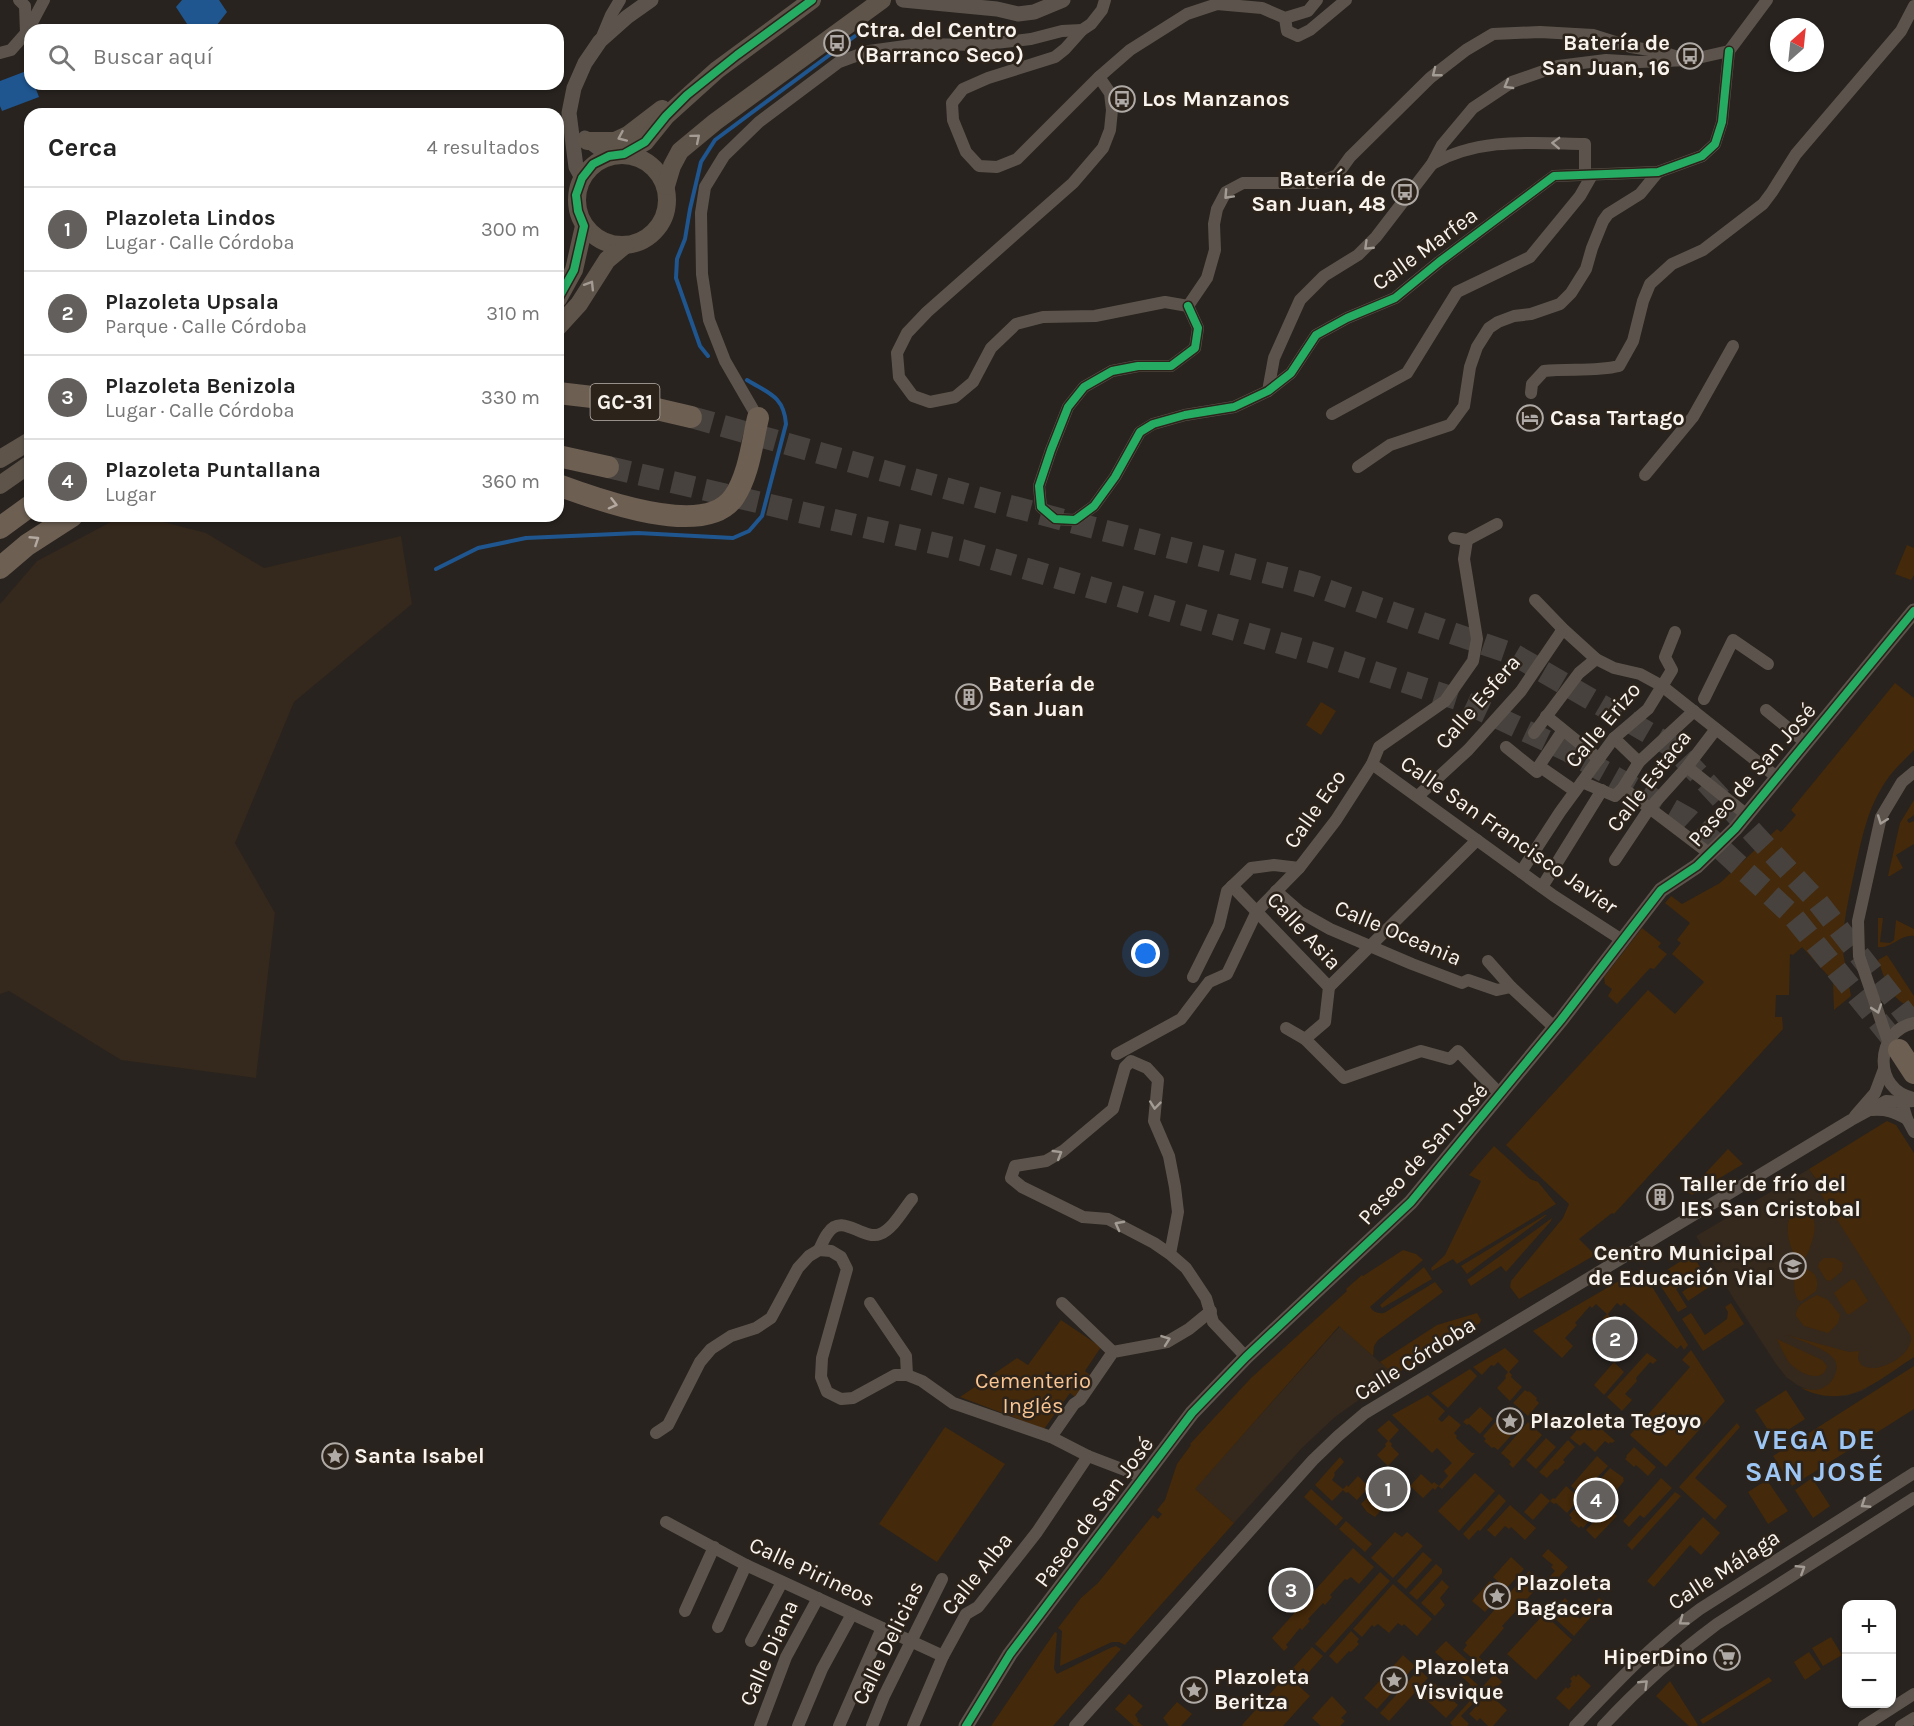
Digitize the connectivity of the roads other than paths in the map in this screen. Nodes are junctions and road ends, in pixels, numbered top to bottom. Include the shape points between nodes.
1 (19, 0) edge
2 (44, 0) edge
3 (620, 0) edge
4 (636, 0) edge
5 (651, 0) edge
6 (903, 0) edge
7 (1037, 0) edge
8 (1063, 0) edge
9 (1094, 0) edge
10 (1105, 0) edge
11 (1317, 0) edge
12 (1346, 0) edge
13 (1767, 0) edge
14 (811, 1) edge
15 (875, 5) edge
16 (1914, 6) edge
17 (997, 9) junction
18 (1097, 15) junction
19 (627, 17) junction
20 (1285, 18) junction
21 (26, 24) edge
22 (31, 24) edge
23 (1082, 30) junction
24 (24, 35) edge
25 (600, 41) junction
26 (1729, 51) junction
27 (0, 53) edge
28 (1689, 60) junction
29 (1099, 77) junction
30 (687, 95) junction
31 (569, 113) junction
32 (587, 141) junction
33 (616, 155) junction
34 (1432, 164) junction
35 (1658, 172) junction
36 (1589, 174) junction
37 (582, 178) junction
38 (666, 186) junction
39 (584, 226) junction
40 (625, 245) junction
41 (564, 288) edge
42 (1188, 306) junction
43 (564, 320) edge
44 (1732, 346) dead end
45 (1268, 391) junction
46 (1531, 393) dead end
47 (564, 394) edge
48 (1332, 414) dead end
49 (691, 417) tunnel mouth
50 (758, 418) joint
51 (24, 445) edge
52 (564, 457) edge
53 (0, 459) edge
54 (608, 467) tunnel mouth
55 (1358, 467) dead end
56 (24, 468) edge
57 (1645, 474) dead end
58 (0, 485) edge
59 (564, 487) edge
60 (24, 510) edge
61 (63, 522) edge
62 (1497, 524) dead end
63 (0, 528) edge
64 (1454, 538) dead end
65 (1467, 540) junction
66 (0, 568) edge
67 (1535, 600) dead end
68 (1914, 611) edge
69 (1563, 629) junction
70 (1676, 632) dead end
71 (1596, 659) junction
72 (1768, 664) dead end
73 (1662, 686) junction
74 (1704, 699) dead end
75 (1766, 710) dead end
76 (1694, 711) junction
77 (1546, 716) junction
78 (1716, 729) junction
79 (1563, 730) junction
80 (1534, 733) dead end
81 (1614, 738) junction
82 (1806, 743) junction
83 (1506, 747) dead end
84 (1599, 759) junction
85 (1639, 762) junction
86 (1372, 764) junction
87 (1539, 766) junction
88 (1687, 767) junction
89 (1914, 772) edge
90 (1778, 778) junction
91 (1579, 787) junction
92 (1623, 788) junction
93 (1602, 790) junction
94 (1418, 796) junction
95 (1649, 809) junction
96 (1747, 815) junction
97 (1477, 840) junction
98 (1710, 854) junction
99 (1615, 860) dead end
100 (1299, 868) junction
101 (1521, 872) junction
102 (1232, 886) junction
103 (1542, 886) junction
104 (1276, 891) junction
105 (1257, 911) junction
106 (1622, 940) junction
107 (1372, 946) junction
108 (1488, 962) dead end
109 (1193, 977) dead end
110 (1329, 987) junction
111 (1511, 987) junction
112 (1914, 1023) edge
113 (1286, 1028) dead end
114 (1555, 1028) junction
115 (1305, 1039) junction
116 (1893, 1045) junction
117 (1117, 1054) dead end
118 (1884, 1069) junction
119 (1914, 1073) edge
120 (1501, 1095) junction
121 (1907, 1098) edge
122 (1871, 1110) junction
123 (1907, 1119) junction
124 (1851, 1120) junction
125 (1914, 1132) edge
126 (912, 1199) dead end
127 (819, 1250) junction
128 (1170, 1254) junction
129 (870, 1303) dead end
130 (1062, 1303) dead end
131 (1211, 1311) junction
132 (1113, 1352) junction
133 (1246, 1357) junction
134 (907, 1375) junction
135 (656, 1433) dead end
136 (1051, 1437) junction
137 (1088, 1456) junction
138 (1914, 1473) edge
139 (1143, 1477) junction
140 (1914, 1498) edge
141 (666, 1522) dead end
142 (714, 1547) junction
143 (747, 1565) junction
144 (942, 1579) dead end
145 (782, 1582) junction
146 (818, 1598) junction
147 (685, 1611) dead end
148 (852, 1614) junction
149 (718, 1627) dead end
150 (882, 1628) junction
151 (751, 1641) dead end
152 (910, 1641) junction
153 (943, 1656) junction
154 (1914, 1694) edge
155 (1914, 1718) edge
156 (760, 1726) edge
157 (798, 1726) edge
158 (839, 1726) edge
159 (872, 1726) edge
160 (913, 1726) edge
161 (966, 1726) edge
162 (1076, 1726) edge
163 (1575, 1726) edge
164 (1603, 1726) edge
165 (1864, 1726) edge
166 (1901, 1726) edge

1 - 21 street via 25,6
2 - 22 street
3 - 25 street
4 - 19 street
5 - 19 street
6 - 17 street
7 - 17 street
8 - 17 street via 1026,13
9 - 18 street
10 - 18 street
11 - 20 street via 1308,11
12 - 20 street via 1298,36 1287,31
13 - 26 street
14 - 30 main road
38 -> 15 main road via 680,151
16 - 46 street via 1901,31 1796,154 1763,204 1703,250 1672,264 1650,284 1633,341 1619,366 1544,371 1532,384
18 - 23 street
19 - 25 street
20 - 29 street via 1263,8 1216,4 1187,14 1130,50
23 - 29 street via 1055,57 963,89 952,103 953,120 966,152 979,166 998,167 1017,159
23 - 50 street via 977,45 920,44 868,51 839,62 759,122 724,156 705,187 701,213 702,274 709,320 721,351
24 - 27 street via 10,50
25 - 31 street via 574,88
26 - 28 street
26 - 35 street via 1724,113 1715,144 1702,156
28 -> 34 street via 1606,60 1558,66 1512,82 1473,108 1442,145
28 -> 42 street via 1593,35 1493,34 1430,78 1336,175 1317,183 1243,183 1227,192 1217,208 1215,250 1207,278
29 - 42 street via 1110,93 1112,110 1103,148 1072,183 907,333 897,352 899,377 913,396 930,402 955,397 973,382 991,348 1016,324 1043,317 1095,316 1165,302
30 -> 32 main road via 615,141
30 - 33 main road via 645,142
31 - 32 street
31 - 37 street via 576,166
32 - 33 street
33 - 37 main road via 593,164
33 - 38 main road via 638,157 650,164
36 -> 34 street via 1585,144 1506,142 1446,155
34 -> 45 street via 1376,237 1358,255 1324,276 1300,300 1274,358
35 - 36 street, Calle Marfea
35 - 55 street via 1640,194 1608,214 1586,269 1560,304 1498,322 1486,332 1470,367 1464,406 1450,425 1390,445
36 - 45 street, Calle Marfea via 1554,176 1395,298 1316,336 1291,373
36 - 48 street via 1580,196 1530,257 1456,292 1407,373
37 - 39 main road via 576,195
38 - 40 main road via 668,200 660,226 650,236
39 - 40 main road via 602,241
39 - 41 main road via 574,270
43 -> 40 main road via 607,260
42 - 45 street, Calle Marfea via 1198,328 1195,348 1171,366 1112,371 1084,387 1068,407 1039,486 1041,507 1055,519 1075,520 1094,506 1140,432 1185,415 1234,407
44 - 57 street via 1693,417
47 - 49 highway, GC-31 via 618,400
59 -> 50 highway via 651,513 685,517 707,514 733,498 744,475
51 - 53 main road
52 - 54 highway
56 - 58 main road
60 - 63 highway
66 -> 61 highway
62 - 65 street
64 - 65 street
65 - 86 street, Calle Eco via 1464,559 1477,639 1473,662 1445,701 1379,747
67 - 69 street
68 - 82 street, Paseo de San José
69 - 71 street
69 - 94 street, Calle Esfera via 1521,691 1468,750
70 - 73 street, Calle Erizo via 1665,657 1672,670
71 - 73 street
71 - 77 street via 1579,673
72 - 74 street via 1732,640
73 - 76 street
73 - 81 street, Calle Erizo via 1648,709
75 - 82 street
76 - 78 street
76 - 85 street
77 - 79 street
77 - 80 street
78 - 88 street, Calle Estaca
78 - 90 street
79 - 84 street
79 - 87 street
81 - 84 street, Calle Erizo
81 - 85 street
82 - 90 street, Paseo de San José
83 - 87 street via 1537,772
84 - 91 street, Calle Erizo
85 - 92 street
86 - 94 street, Calle San Francisco Javier
86 - 100 street, Calle Eco
87 - 91 street
88 - 95 street, Calle Estaca
88 - 96 street
89 -> 116 street via 1902,782 1881,818 1858,921 1859,956
90 - 96 street, Paseo de San José
91 - 93 street
91 - 101 street, Calle Erizo
92 - 93 street via 1615,796
92 - 95 street
93 - 103 street
94 - 97 street, Calle San Francisco Javier
95 - 98 street
95 - 99 street, Calle Estaca
96 - 98 street, Paseo de San José
97 - 101 street, Calle San Francisco Javier
97 - 107 street
98 - 106 street, Paseo de San José via 1661,890
100 - 102 street, Calle Eco via 1251,868
100 - 104 street
101 - 103 street, Calle San Francisco Javier
102 - 105 street, Calle Asia
102 - 109 street via 1227,891 1219,925
103 - 106 street, Calle San Francisco Javier
104 - 105 street
104 - 107 street, Calle Oceania via 1300,912
105 - 110 street, Calle Asia
105 - 117 street via 1227,974 1209,982 1181,1019
106 - 114 street, Paseo de San José
107 - 110 street
107 - 111 street, Calle Oceania via 1462,983 1468,980 1497,990
108 - 111 street
110 - 115 street, Calle Asia via 1325,1022
111 - 114 street
112 - 116 street via 1898,1030
113 - 115 street
114 - 120 street, Paseo de San José
115 - 120 street via 1344,1078 1420,1051 1450,1059 1458,1051
116 - 118 street, Calle Córdoba via 1883,1055
116 - 119 highway
118 - 121 street via 1889,1082
118 - 124 street, Calle Córdoba via 1875,1093
120 - 133 street, Paseo de San José via 1411,1202
121 - 122 street, Calle Córdoba via 1886,1101
121 - 123 street
122 - 123 street via 1894,1111
122 - 124 street, Calle Córdoba
123 - 125 street
124 - 162 street, Calle Córdoba via 1365,1413 1313,1460
126 - 127 street via 879,1235 871,1236 846,1225 835,1226 828,1231
127 - 134 street via 841,1257 847,1269 822,1358 821,1377 827,1392 841,1399 853,1398 895,1376
127 - 135 street via 798,1268 771,1318 711,1349 700,1362 668,1425
128 -> 128 street via 1108,1219 1083,1217 1011,1178 1015,1166 1046,1161 1064,1151 1113,1109 1125,1067 1131,1061 1147,1068 1158,1080 1154,1121 1169,1156 1178,1212
128 - 131 street via 1185,1268
129 - 134 street via 906,1356
130 - 132 street
132 -> 131 street via 1167,1342
131 - 133 street via 1214,1322
132 - 136 street
133 - 139 street, Paseo de San José via 1192,1413
134 - 136 street via 953,1403
136 - 137 street
137 - 139 street
137 - 153 street, Calle Alba via 1031,1541 978,1607 966,1614
138 -> 163 street, Calle Málaga via 1672,1629
139 - 161 street, Paseo de San José via 1010,1654
164 -> 140 street, Calle Málaga via 1654,1674 1709,1630
141 - 142 street, Calle Pirineos
142 - 143 street, Calle Pirineos
142 - 147 street
143 - 145 street, Calle Pirineos
143 - 149 street
144 - 152 street, Calle Delicias
145 - 146 street, Calle Pirineos
145 - 151 street
146 - 148 street, Calle Pirineos
146 - 156 street, Calle Diana via 786,1658
148 - 150 street, Calle Pirineos
148 - 157 street via 822,1669
150 - 152 street, Calle Pirineos
150 - 158 street
152 - 153 street, Calle Pirineos
152 - 159 street, Calle Delicias
153 - 160 street, Calle Alba
154 - 165 street
155 - 166 street

